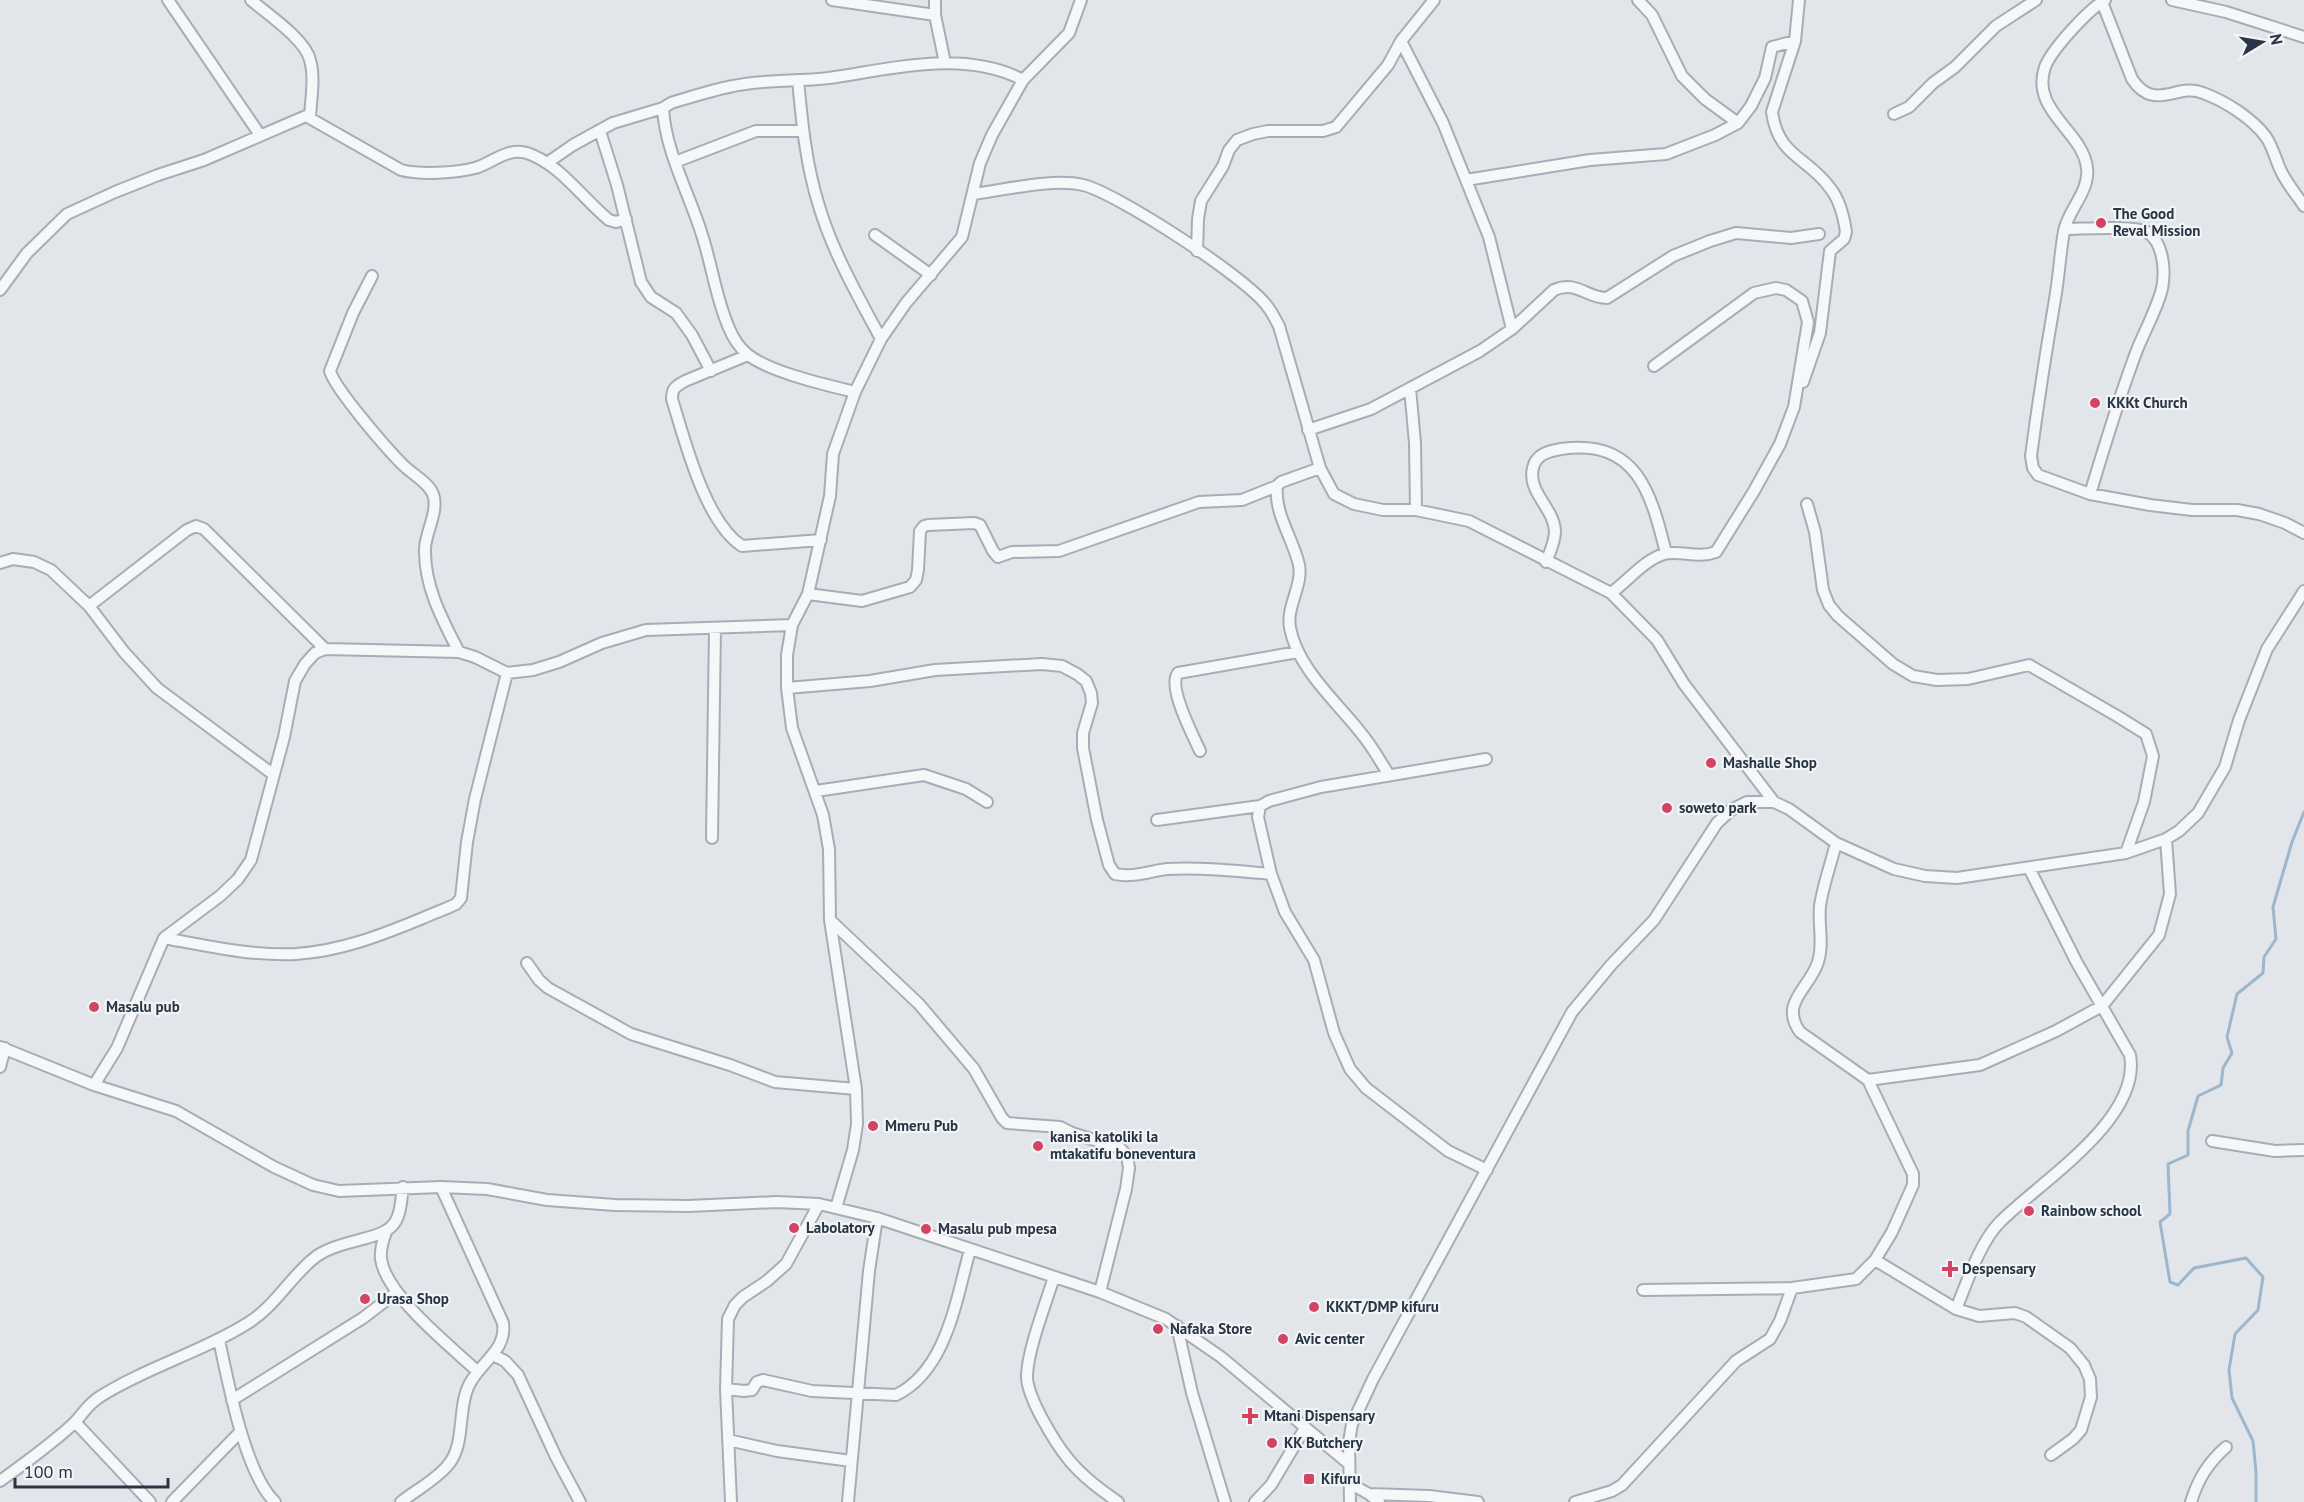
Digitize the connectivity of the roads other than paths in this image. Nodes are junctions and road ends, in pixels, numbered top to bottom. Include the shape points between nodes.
1 (168, 0) edge
2 (251, 0) edge
3 (832, 0) edge
4 (935, 0) edge
5 (1081, 0) edge
6 (1434, 0) edge
7 (1638, 0) edge
8 (1799, 0) edge
9 (2036, 0) edge
10 (2172, 0) edge
11 (2104, 1) edge
12 (935, 15) junction
13 (2304, 37) edge
14 (1401, 41) junction
15 (1795, 41) junction
16 (945, 63) junction
17 (798, 80) junction
18 (1023, 80) junction
19 (663, 108) junction
20 (1893, 114) dead end
21 (310, 117) junction
22 (1738, 123) junction
23 (600, 131) junction
24 (803, 131) junction
25 (260, 135) junction
26 (675, 162) junction
27 (547, 163) junction
28 (1466, 180) junction
29 (973, 194) junction
30 (2304, 206) edge
31 (626, 219) junction
32 (2065, 229) junction
33 (1819, 234) dead end
34 (875, 235) dead end
35 (1197, 251) junction
36 (931, 275) junction
37 (372, 276) dead end
38 (0, 290) edge
39 (1512, 329) junction
40 (881, 339) junction
41 (748, 355) junction
42 (1654, 366) dead end
43 (711, 371) junction
44 (1410, 388) junction
45 (855, 392) junction
46 (1794, 407) junction
47 (1308, 430) junction
48 (1320, 468) junction
49 (1277, 486) junction
50 (2090, 494) junction
51 (1807, 504) dead end
52 (1416, 510) junction
53 (2304, 533) edge
54 (821, 540) junction
55 (1666, 553) junction
56 (1546, 562) junction
57 (0, 563) edge
58 (2304, 591) edge
59 (1611, 593) junction
60 (808, 594) junction
61 (89, 606) junction
62 (792, 625) junction
63 (715, 628) junction
64 (325, 649) junction
65 (459, 652) junction
66 (1298, 652) junction
67 (507, 673) junction
68 (787, 688) junction
69 (1200, 751) dead end
70 (1486, 759) dead end
71 (274, 775) junction
72 (1389, 775) junction
73 (816, 791) junction
74 (987, 802) dead end
75 (1774, 802) junction
76 (1260, 806) junction
77 (1157, 820) dead end
78 (712, 838) dead end
79 (2166, 839) junction
80 (1836, 843) junction
81 (2126, 853) junction
82 (2029, 867) junction
83 (1271, 874) junction
84 (830, 920) junction
85 (164, 938) junction
86 (527, 963) dead end
87 (2102, 1006) junction
88 (3, 1047) edge
89 (0, 1067) edge
90 (1868, 1080) junction
91 (94, 1085) junction
92 (856, 1089) junction
93 (2212, 1141) dead end
94 (2304, 1150) edge
95 (1487, 1170) junction
96 (403, 1187) junction
97 (441, 1187) junction
98 (819, 1204) junction
99 (836, 1208) junction
100 (877, 1218) junction
101 (386, 1232) junction
102 (970, 1250) junction
103 (1875, 1260) junction
104 (1054, 1277) junction
105 (1792, 1288) junction
106 (1644, 1290) dead end
107 (397, 1292) junction
108 (1100, 1292) junction
109 (1956, 1309) junction
110 (1177, 1326) junction
111 (219, 1340) junction
112 (493, 1354) junction
113 (476, 1370) junction
114 (726, 1389) junction
115 (858, 1393) junction
116 (232, 1400) junction
117 (75, 1422) junction
118 (1305, 1428) junction
119 (241, 1431) junction
120 (728, 1440) junction
121 (2226, 1447) dead end
122 (2051, 1455) dead end
123 (851, 1461) junction
124 (1349, 1464) junction
125 (0, 1481) edge
126 (1351, 1484) junction
127 (1369, 1494) junction
128 (150, 1502) edge
129 (172, 1502) edge
130 (275, 1502) edge
131 (401, 1502) edge
132 (580, 1502) edge
133 (731, 1502) edge
134 (848, 1502) edge
135 (1118, 1502) edge
136 (1225, 1502) edge
137 (1255, 1502) edge
138 (1350, 1502) edge
139 (1378, 1502) edge
140 (1478, 1502) edge
141 (1575, 1502) edge
142 (2191, 1502) edge

1 - 25 street
2 - 21 street via 304,46 312,71
3 - 12 street
4 - 12 street
5 - 18 street via 1070,33
6 - 14 street
7 - 22 street via 1652,15 1682,76
8 - 15 street
9 - 20 street via 1996,26 1909,107
10 - 13 street via 2226,12
11 - 30 street via 2137,87 2156,96 2199,91 2231,108 2266,138 2287,182
11 - 32 street via 2081,20 2059,47 2045,67 2042,84 2046,102 2083,154 2087,167 2087,180
12 - 16 street
14 - 28 street via 1443,123
14 - 35 street via 1388,65 1336,127 1323,131 1268,131 1238,140 1202,201
15 - 22 street via 1772,47 1759,91
15 - 46 street via 1772,112 1774,122 1788,150 1831,188 1846,232 1830,251 1820,333
16 - 17 street
16 - 18 street via 981,65
17 - 19 street via 734,86
17 - 24 street
18 - 29 street via 992,135
19 - 23 street via 613,123
19 - 26 street
21 - 25 street via 301,117
21 - 27 street via 411,173 476,168 514,151
22 - 28 street via 1666,154 1590,160
23 - 27 street
23 - 31 street
24 - 26 street via 756,131
24 - 40 street via 819,207 838,256
25 - 38 street via 68,214 27,253
26 - 41 street via 702,233 728,326 736,343
27 - 31 street via 609,220
28 - 39 street via 1489,237
29 - 35 street via 1064,183 1082,185 1103,192
29 - 36 street via 962,237
31 - 43 street via 641,282 651,297 676,314
32 - 50 street via 2031,456 2038,475
32 - 50 street via 2148,232 2164,261 2163,284 2136,351
33 - 39 street via 1791,238 1736,233 1710,241 1673,256 1607,298 1573,286 1554,290
34 - 36 street
35 - 47 street via 1267,305 1279,326
36 - 40 street
37 - 65 street via 330,371 360,414 434,496 425,565 438,612
39 - 44 street via 1480,351
40 - 45 street
41 - 43 street
41 - 45 street via 812,381
42 - 46 street via 1754,293 1786,290 1802,301 1808,322
43 - 54 street via 675,386 672,399 708,502 721,525 742,546
44 - 47 street via 1371,409
44 - 52 street
45 - 54 street via 833,454
46 - 55 street via 1780,444 1716,552
47 - 48 street
48 - 49 street
48 - 52 street via 1334,494 1354,504 1383,510
49 - 60 street via 1242,500 1199,502 1059,551 1012,552 998,557 980,525 928,525 920,531 918,570 910,587 862,601
49 - 66 street via 1278,508 1300,569 1289,624
50 - 53 street via 2192,510 2259,514
51 - 81 street via 1829,605 1893,664 1914,676 1937,680 1968,680 2028,665 2146,734 2153,756 2144,802
52 - 56 street via 1469,521
54 - 60 street
55 - 56 street via 1655,509 1632,468 1602,450 1563,449 1546,452 1533,465 1534,486 1554,523 1554,541
55 - 59 street via 1649,561
56 - 59 street
57 - 61 street via 13,559 51,570
58 - 79 street via 2267,649 2225,767 2198,813
59 - 75 street via 1658,640 1684,684
60 - 62 street
61 - 64 street via 196,526 204,529
61 - 71 street via 157,688
62 - 63 street
62 - 68 street
63 - 67 street via 646,630 559,662
63 - 78 street
64 - 65 street
64 - 71 street via 315,653 295,681
65 - 67 street
66 - 69 street via 1178,673 1178,698
66 - 72 street via 1363,734
67 - 85 street via 475,800 461,898 456,904 361,942 295,954 228,950
68 - 73 street via 792,728
68 - 83 street via 870,681 935,670 1062,666 1090,687 1092,703 1083,748 1097,820 1109,865 1116,874 1195,869
70 - 72 street
71 - 85 street via 251,860 220,896
72 - 76 street via 1321,787
73 - 74 street via 924,775 966,789
73 - 84 street via 829,849
75 - 80 street
75 - 95 street via 1747,802 1717,823 1654,920 1572,1012
76 - 77 street
76 - 83 street via 1258,817
79 - 81 street
79 - 87 street via 2170,894 2160,935
80 - 82 street via 1894,869 1925,876 1957,878
80 - 90 street via 1820,908 1819,960 1796,998 1792,1017 1800,1032
81 - 82 street
82 - 87 street
83 - 95 street via 1285,912 1314,960 1334,1034 1359,1082 1448,1151
84 - 92 street
84 - 108 street via 919,1004 974,1069 1007,1123 1060,1127 1120,1148 1127,1156 1126,1189
85 - 91 street via 121,1038
86 - 92 street via 538,981 548,988 631,1034 775,1082
87 - 90 street via 1980,1065
87 - 109 street via 2130,1055 2130,1081 2122,1098 2076,1157 1992,1232
88 - 89 street
88 - 91 street
90 - 103 street via 1913,1174 1913,1185
91 - 96 street via 176,1111 313,1185 339,1191
92 - 99 street via 853,1150
93 - 94 street via 2275,1151
95 - 124 street via 1373,1379 1352,1424
96 - 97 street
96 - 101 street via 397,1220
97 - 98 street via 615,1205
97 - 112 street via 503,1323 503,1340
98 - 99 street
98 - 114 street via 786,1264 735,1305 728,1320
99 - 100 street
100 - 102 street
100 - 115 street
101 - 107 street via 381,1258 384,1273
101 - 111 street via 324,1251 250,1322
102 - 104 street
102 - 115 street via 936,1358 917,1382 896,1395
103 - 105 street via 1856,1279
103 - 109 street
104 - 108 street
104 - 135 street via 1030,1356 1028,1388 1068,1460
105 - 106 street
105 - 141 street via 1770,1339 1736,1361 1622,1485
107 - 113 street
107 - 116 street via 363,1318
108 - 110 street
109 - 122 street via 1978,1316 2015,1313 2026,1317 2070,1348 2084,1365 2091,1397 2086,1415 2073,1439
110 - 118 street via 1221,1357
110 - 136 street via 1192,1393
111 - 116 street
111 - 117 street via 100,1397 84,1408
112 - 113 street
112 - 132 street via 518,1375
113 - 131 street via 461,1408 455,1452 449,1464
114 - 115 street via 752,1390 764,1380 812,1391
114 - 120 street
115 - 123 street
116 - 119 street
117 - 125 street
117 - 128 street
118 - 124 street
118 - 137 street via 1271,1485
119 - 129 street
119 - 130 street via 258,1478
120 - 123 street
120 - 133 street
121 - 142 street via 2202,1473
123 - 134 street
124 - 126 street
126 - 127 street
126 - 138 street
127 - 139 street
127 - 140 street

